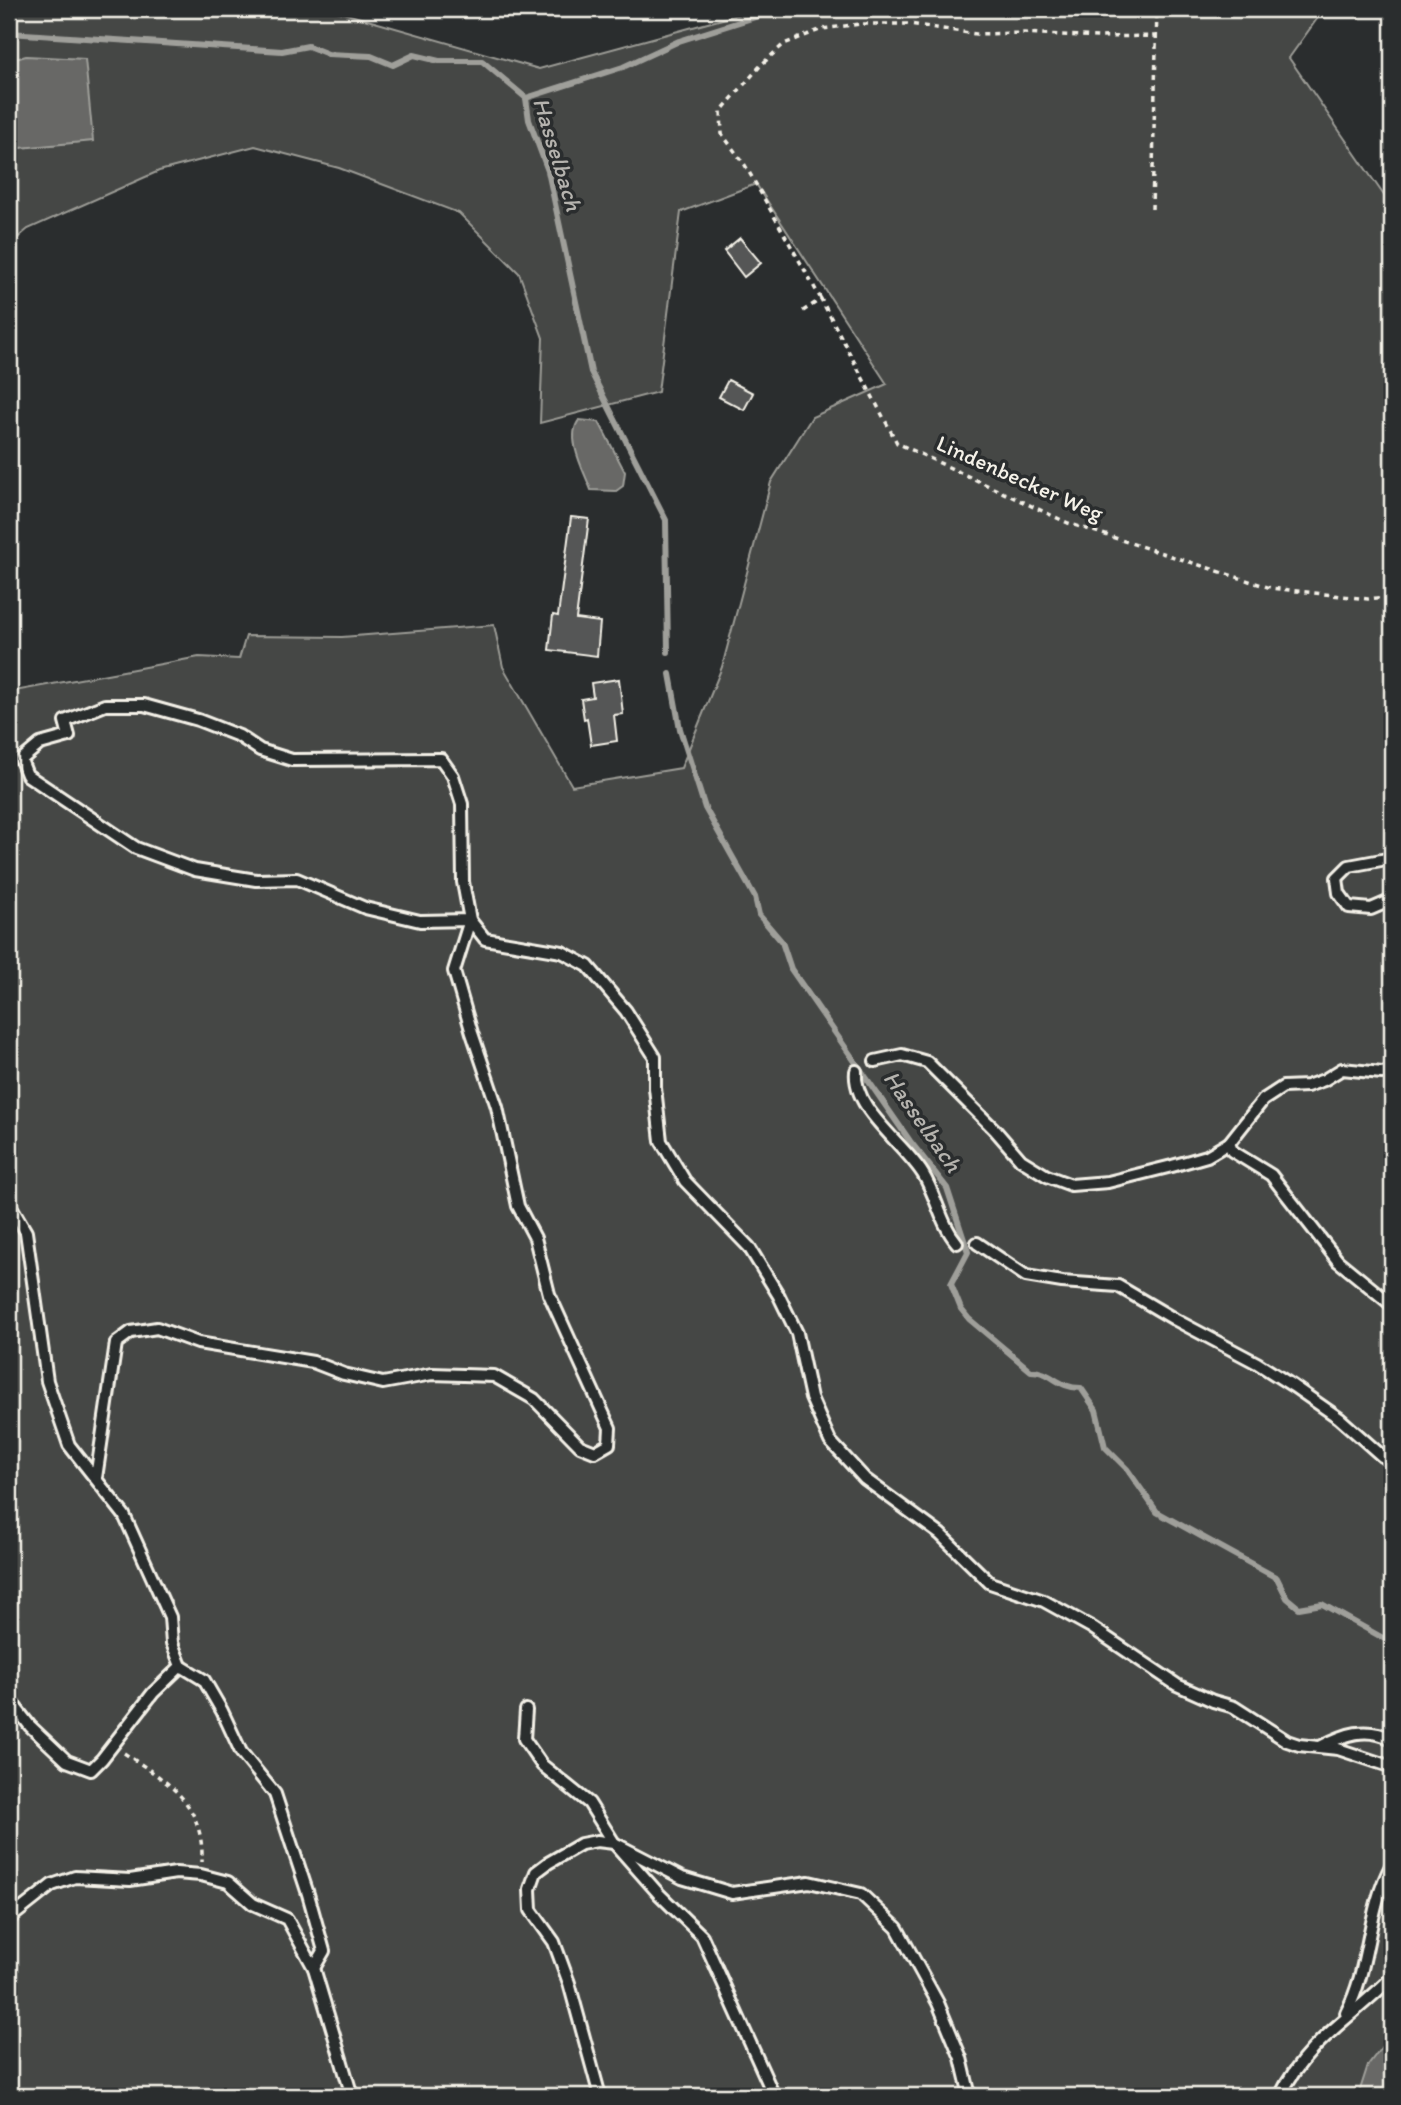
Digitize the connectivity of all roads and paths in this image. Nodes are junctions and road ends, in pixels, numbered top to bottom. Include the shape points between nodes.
1 (1157, 9) edge
2 (1157, 36) junction
3 (1152, 209) dead end
4 (821, 299) junction
5 (803, 311) dead end
6 (1392, 596) edge
7 (1392, 858) edge
8 (1392, 900) edge
9 (470, 920) junction
10 (875, 1061) dead end
11 (856, 1071) dead end
12 (1392, 1071) edge
13 (1229, 1143) junction
14 (9, 1203) edge
15 (957, 1243) dead end
16 (977, 1243) dead end
17 (1392, 1305) edge
18 (1392, 1461) edge
19 (96, 1478) junction
20 (180, 1666) junction
21 (9, 1699) edge
22 (526, 1710) dead end
23 (1392, 1739) edge
24 (113, 1746) junction
25 (1320, 1747) junction
26 (1392, 1767) edge
27 (614, 1843) junction
28 (1392, 1864) edge
29 (201, 1875) junction
30 (9, 1919) edge
31 (314, 1968) junction
32 (1392, 1977) edge
33 (1343, 2019) junction
34 (352, 2096) edge
35 (600, 2096) edge
36 (774, 2096) edge
37 (970, 2096) edge
38 (1280, 2096) edge

1 - 2 path
2 - 3 path
2 - 4 path, Lindenbecker Weg via 976,33 910,24 860,24 822,29 784,44 721,111 722,134 745,165
4 - 5 path
4 - 6 path, Lindenbecker Weg via 897,443 1068,523 1271,588 1368,599
7 - 8 lane via 1349,866 1337,878 1339,893 1349,907 1371,909
9 - 9 lane via 463,882 462,804 453,776 441,759 292,760 198,720 145,705 105,705 65,721 69,736 40,744 21,760 27,775 136,848 195,870 256,880 297,879 365,908 420,921
9 - 19 lane via 454,971 497,1107 518,1206 535,1238 549,1294 610,1428 609,1444 595,1452 580,1446 534,1399 494,1376 432,1374 383,1383 313,1362 198,1343 157,1328 131,1332 116,1343
9 - 25 lane via 485,939 562,952 588,966 626,1011 655,1057 661,1141 685,1181 750,1247 797,1333 811,1398 830,1441 865,1479 940,1534 990,1583 1044,1601 1177,1685 1234,1707 1287,1741
10 - 13 lane via 902,1055 927,1062 1021,1160 1071,1185 1108,1182 1172,1166 1207,1156
11 - 15 lane via 859,1097 923,1175 947,1231
12 - 13 lane via 1342,1069 1307,1086 1283,1087 1263,1100
13 - 17 lane via 1232,1151 1271,1175 1338,1261
14 - 19 lane via 26,1232 47,1381 69,1445
16 - 18 lane via 1026,1276 1118,1286 1293,1385
19 - 20 lane via 124,1515 170,1617
20 - 24 lane
20 - 31 lane via 204,1680 241,1752 275,1794 324,1951
21 - 24 lane via 67,1761 91,1770
22 - 27 lane via 524,1740 542,1765 589,1803
23 - 25 lane via 1352,1733
24 - 29 path via 165,1780 194,1812 202,1849
25 - 26 lane
27 - 35 lane via 581,1844 536,1872 530,1889 531,1910 554,1942 569,1983
27 - 36 lane via 702,1936
27 - 37 lane via 682,1878 732,1893 809,1882 861,1894 897,1928 938,2003 957,2047
28 - 33 lane via 1370,1925 1359,1986
29 - 30 lane via 176,1872 130,1880 75,1877 52,1885
29 - 31 lane via 228,1882 253,1904 286,1919
31 - 34 lane
32 - 33 lane
33 - 38 lane via 1301,2060

